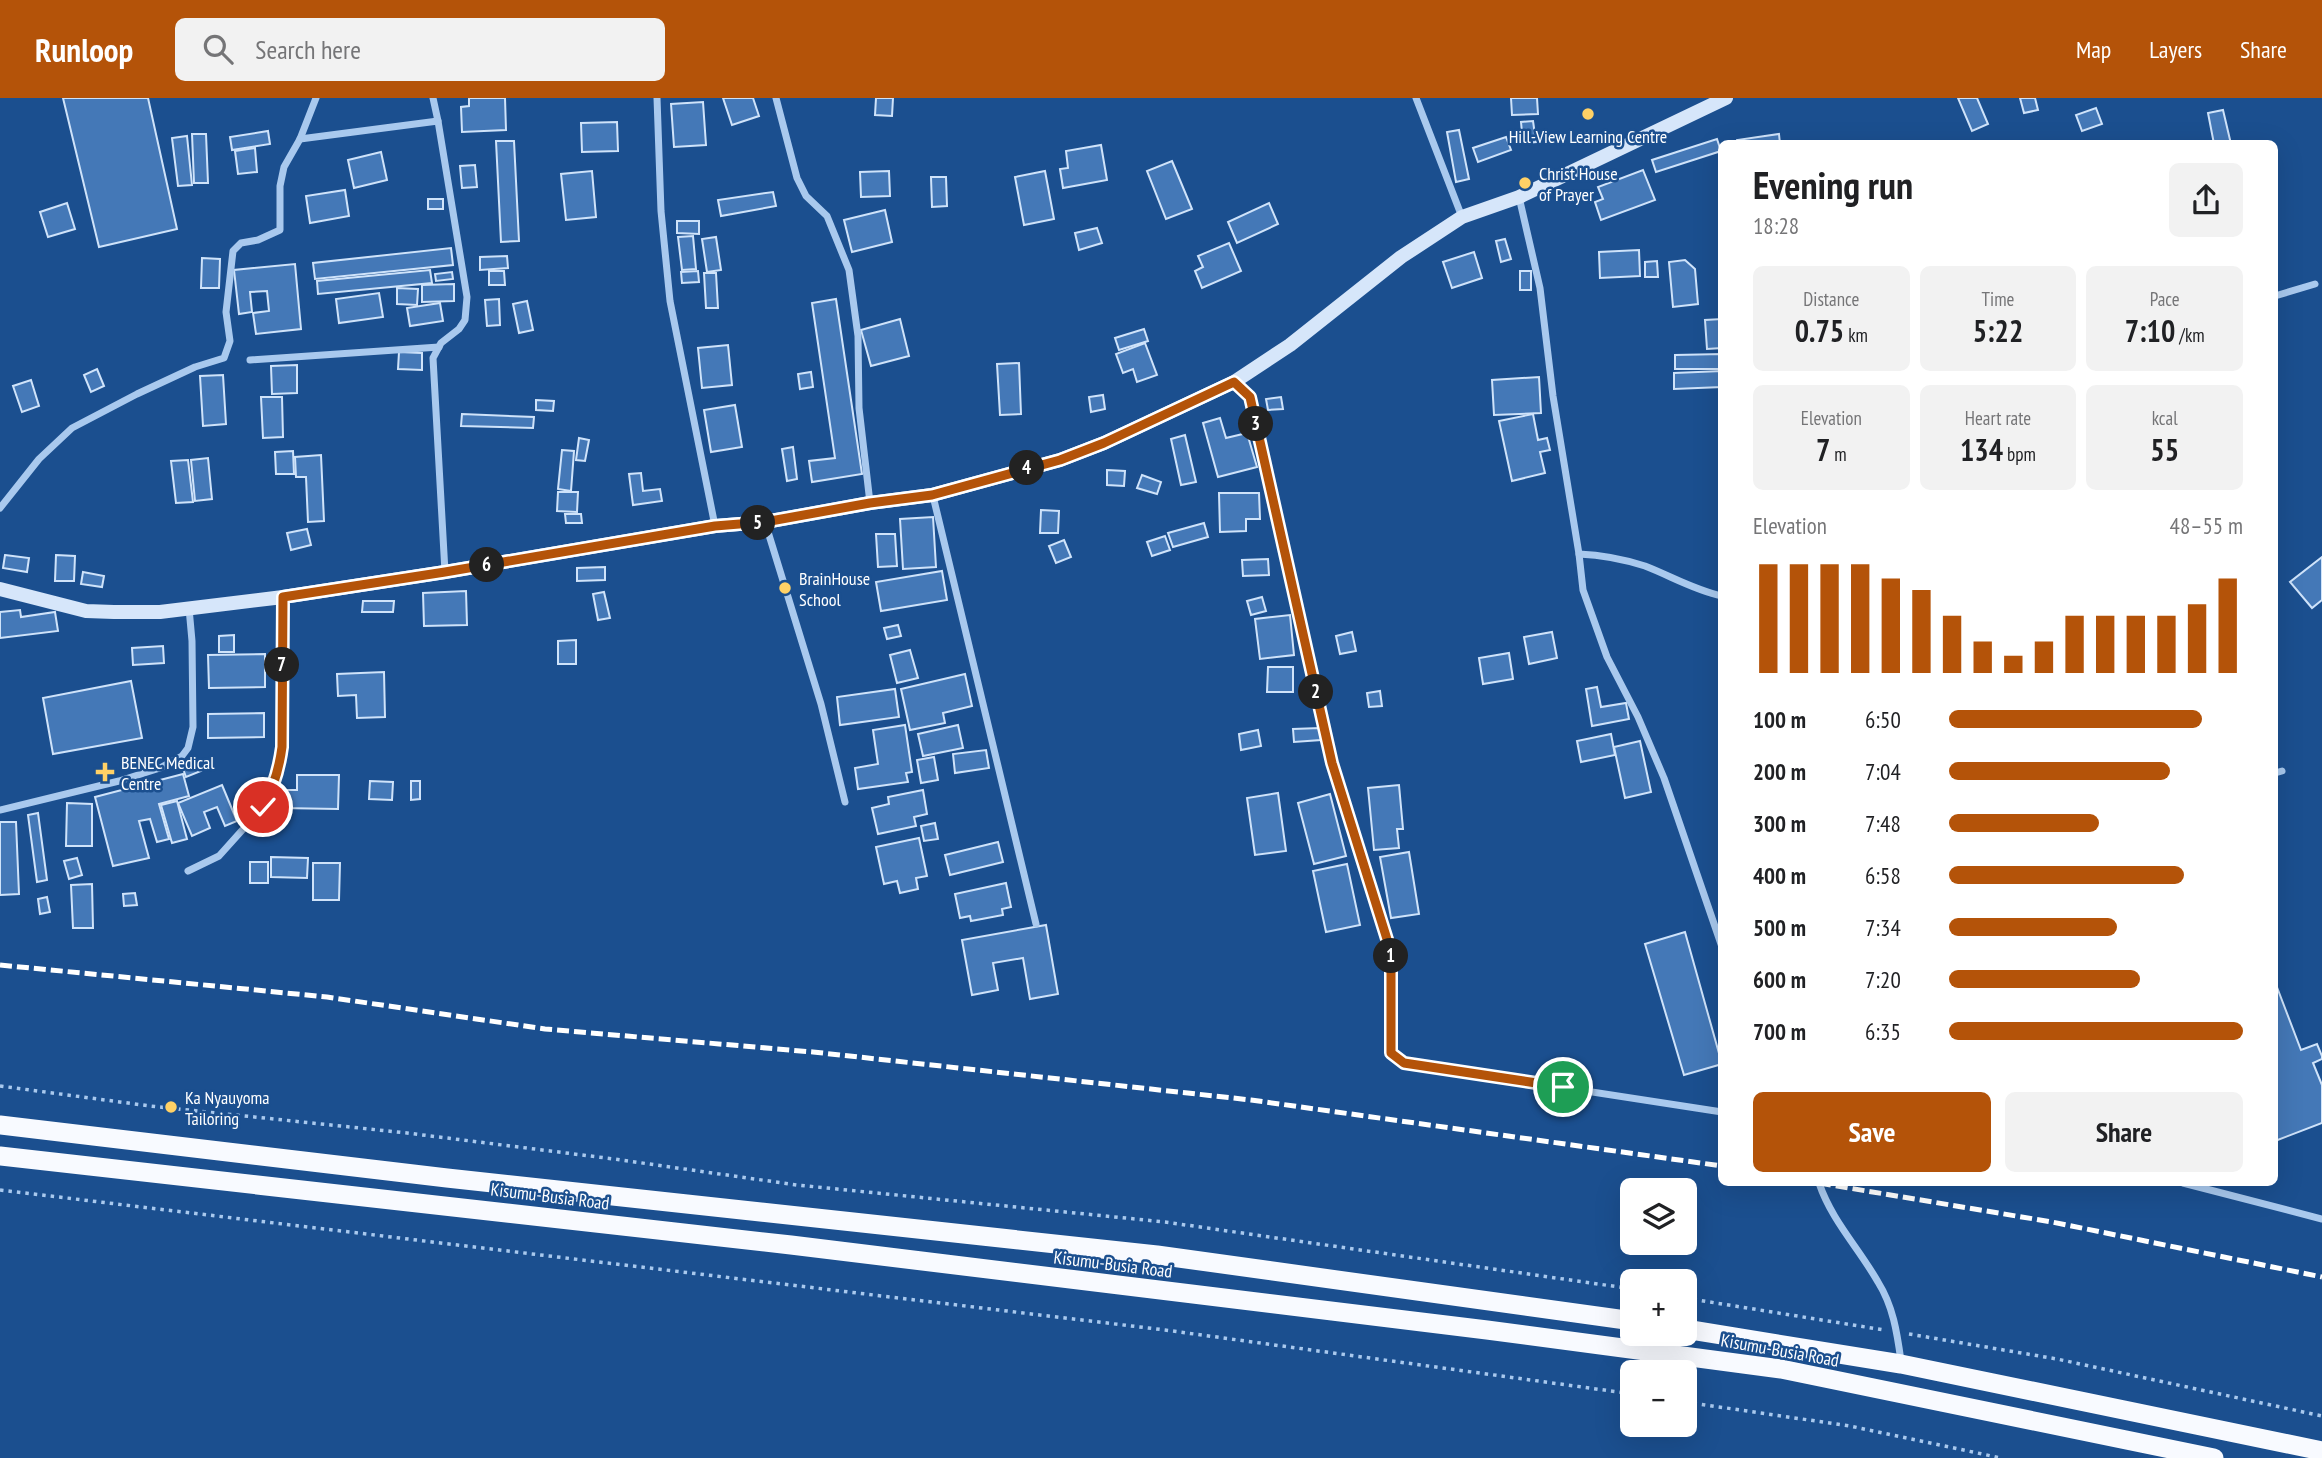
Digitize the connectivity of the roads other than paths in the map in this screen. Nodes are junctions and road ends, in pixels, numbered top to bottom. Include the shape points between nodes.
1 (316, 98) edge
2 (433, 98) edge
3 (657, 98) edge
4 (776, 98) edge
5 (1416, 98) edge
6 (1726, 98) edge
7 (438, 121) junction
8 (300, 139) junction
9 (1519, 197) junction
10 (1462, 217) junction
11 (2315, 284) dead end
12 (2278, 295) edge
13 (439, 347) junction
14 (250, 360) dead end
15 (1234, 382) junction
16 (932, 495) junction
17 (870, 503) junction
18 (0, 508) edge
19 (765, 522) junction
20 (715, 526) junction
21 (1579, 554) junction
22 (445, 572) junction
23 (0, 589) edge
24 (1718, 595) edge
25 (283, 597) junction
26 (189, 608) junction
27 (845, 802) dead end
28 (0, 810) edge
29 (188, 871) dead end
30 (1036, 924) dead end
31 (1718, 935) edge
32 (1718, 1111) edge
33 (0, 1125) edge
34 (0, 1156) edge
35 (1820, 1186) edge
36 (2195, 1186) edge
37 (2322, 1219) edge
38 (1620, 1319) edge
39 (1697, 1331) edge
40 (1901, 1364) junction
41 (2322, 1451) edge
42 (2214, 1458) edge

1 - 8 street
2 - 7 street
3 - 20 street via 670,301
4 - 17 street via 797,178 806,196 827,216 849,270
5 - 10 street
6 - 9 main road
7 - 8 street
7 - 13 street via 467,297 465,320
8 - 18 street via 284,167 280,230 241,243 233,251 226,312 230,341 224,358 195,367 72,428 39,459
9 - 10 main road
9 - 21 street via 1540,288
10 - 15 main road
11 - 12 street
13 - 14 street
13 - 22 street via 433,358
15 - 16 main road via 1060,460
15 - 32 street via 1250,397 1332,763 1391,952 1391,1053 1404,1063
16 - 17 main road
16 - 30 street
17 - 19 main road
19 - 20 main road
19 - 27 street via 821,704
20 - 22 main road
21 - 24 street via 1645,566
21 - 31 street via 1583,590 1607,657 1664,778
22 - 25 main road
23 - 26 main road via 86,611
25 - 26 main road
25 - 29 street via 282,747 273,789 263,807 219,856
26 - 28 street via 193,727 182,756 119,781
33 - 38 highway, Kisumu-Busia Road via 1157,1255
34 - 42 highway, Kisumu-Busia Road via 791,1245 1768,1367
35 - 40 street via 1826,1204 1880,1283 1894,1315
36 - 37 street
39 - 40 highway, Kisumu-Busia Road
40 - 41 highway, Kisumu-Busia Road

